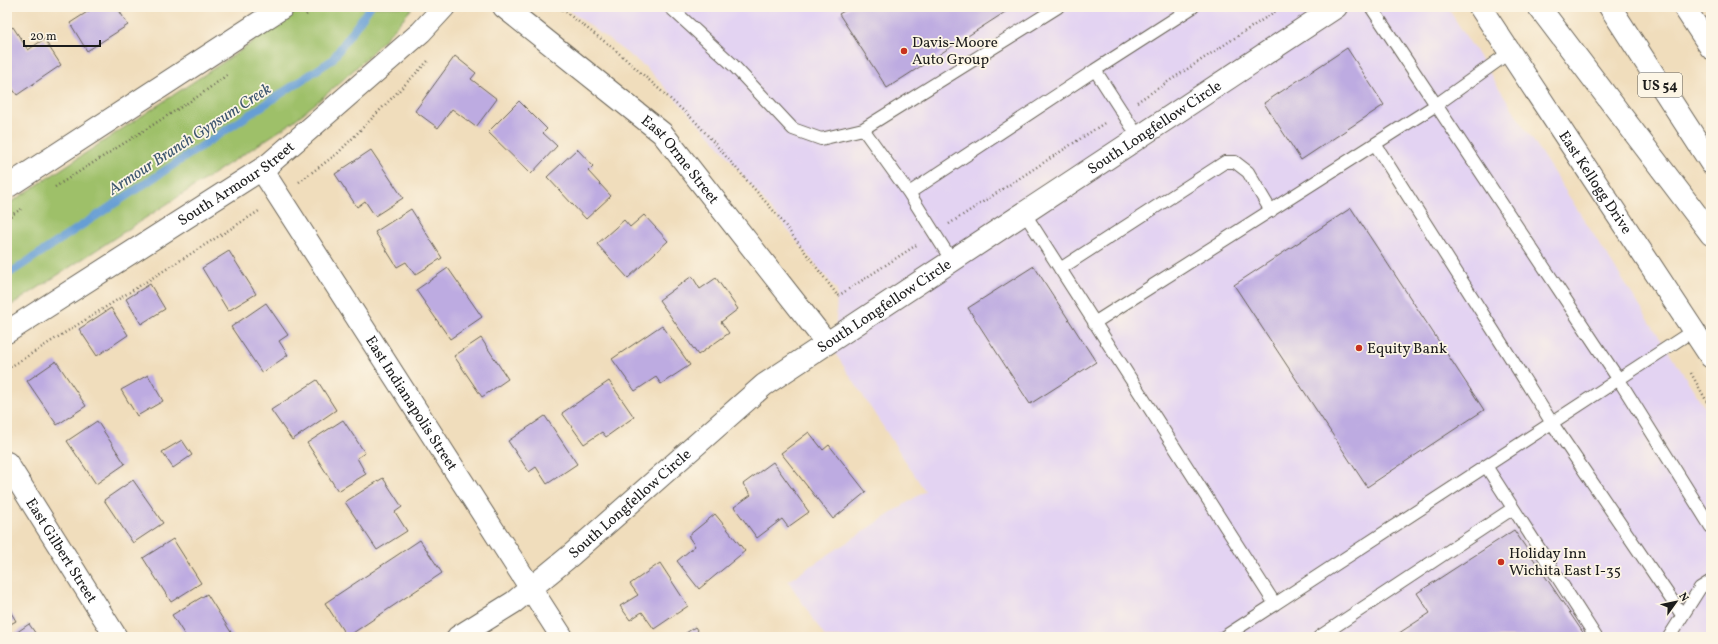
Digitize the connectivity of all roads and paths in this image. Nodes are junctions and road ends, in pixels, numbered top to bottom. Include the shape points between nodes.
1 (444, 7) edge
2 (504, 7) edge
3 (559, 7) edge
4 (670, 7) edge
5 (1058, 7) edge
6 (1194, 7) edge
7 (1282, 7) edge
8 (1336, 7) edge
9 (1371, 7) edge
10 (1480, 7) edge
11 (1539, 7) edge
12 (1610, 7) edge
13 (1684, 7) edge
14 (271, 11) edge
15 (1711, 48) edge
16 (1510, 52) junction
17 (1095, 70) junction
18 (1436, 105) junction
19 (1122, 111) junction
20 (864, 129) junction
21 (1139, 138) junction
22 (1374, 144) junction
23 (1711, 163) edge
24 (262, 170) junction
25 (7, 187) edge
26 (909, 193) junction
27 (1271, 211) junction
28 (1025, 214) junction
29 (934, 234) junction
30 (1711, 234) edge
31 (952, 261) junction
32 (1060, 269) junction
33 (1094, 323) junction
34 (1694, 330) junction
35 (7, 332) edge
36 (826, 342) junction
37 (1711, 357) edge
38 (1619, 380) junction
39 (1552, 423) junction
40 (7, 463) edge
41 (1486, 466) junction
42 (1512, 509) junction
43 (1711, 528) edge
44 (1711, 581) edge
45 (530, 588) junction
46 (1275, 604) junction
47 (1682, 615) junction
48 (116, 637) edge
49 (458, 637) edge
50 (562, 637) edge
51 (1224, 637) edge
52 (1319, 637) edge
53 (1596, 637) edge
54 (1669, 637) edge

1 - 24 main road, South Armour Street via 421,32
2 - 36 main road, East Orme Street via 662,134
3 - 29 path via 613,48 695,121 778,216 838,296
4 - 20 lane via 732,65 793,129 821,139
5 - 20 lane
6 - 17 lane
7 - 19 path
8 - 21 main road, South Longfellow Circle
9 - 18 lane
10 - 16 main road, East Kellogg Drive
11 - 30 main road
12 - 23 main road, US 54
13 - 15 main road
14 - 25 main road
16 - 18 lane
16 - 34 main road, East Kellogg Drive
17 - 19 lane
17 - 26 lane
18 - 22 lane
18 - 38 lane
19 - 21 lane
19 - 29 path
20 - 26 lane
21 - 28 main road, South Longfellow Circle
22 - 27 lane
22 - 39 lane
24 - 35 main road, South Armour Street
24 - 45 main road, East Indianapolis Street
26 - 29 lane
27 - 32 lane via 1248,172 1235,162 1225,162
27 - 33 lane
28 - 31 main road, South Longfellow Circle
28 - 32 lane
29 - 31 lane
31 - 36 main road, South Longfellow Circle
32 - 33 lane
33 - 46 lane
34 - 37 main road, East Kellogg Drive
34 - 38 lane
36 - 45 main road, South Longfellow Circle via 764,385 570,556
38 - 39 lane
38 - 43 lane
39 - 41 lane
39 - 47 lane
40 - 48 main road, East Gilbert Street
41 - 42 lane
41 - 46 lane
42 - 52 lane
42 - 53 lane
44 - 47 lane via 1700,588
45 - 49 main road, South Longfellow Circle via 514,602
45 - 50 main road, East Indianapolis Street
46 - 51 lane
47 - 54 lane

